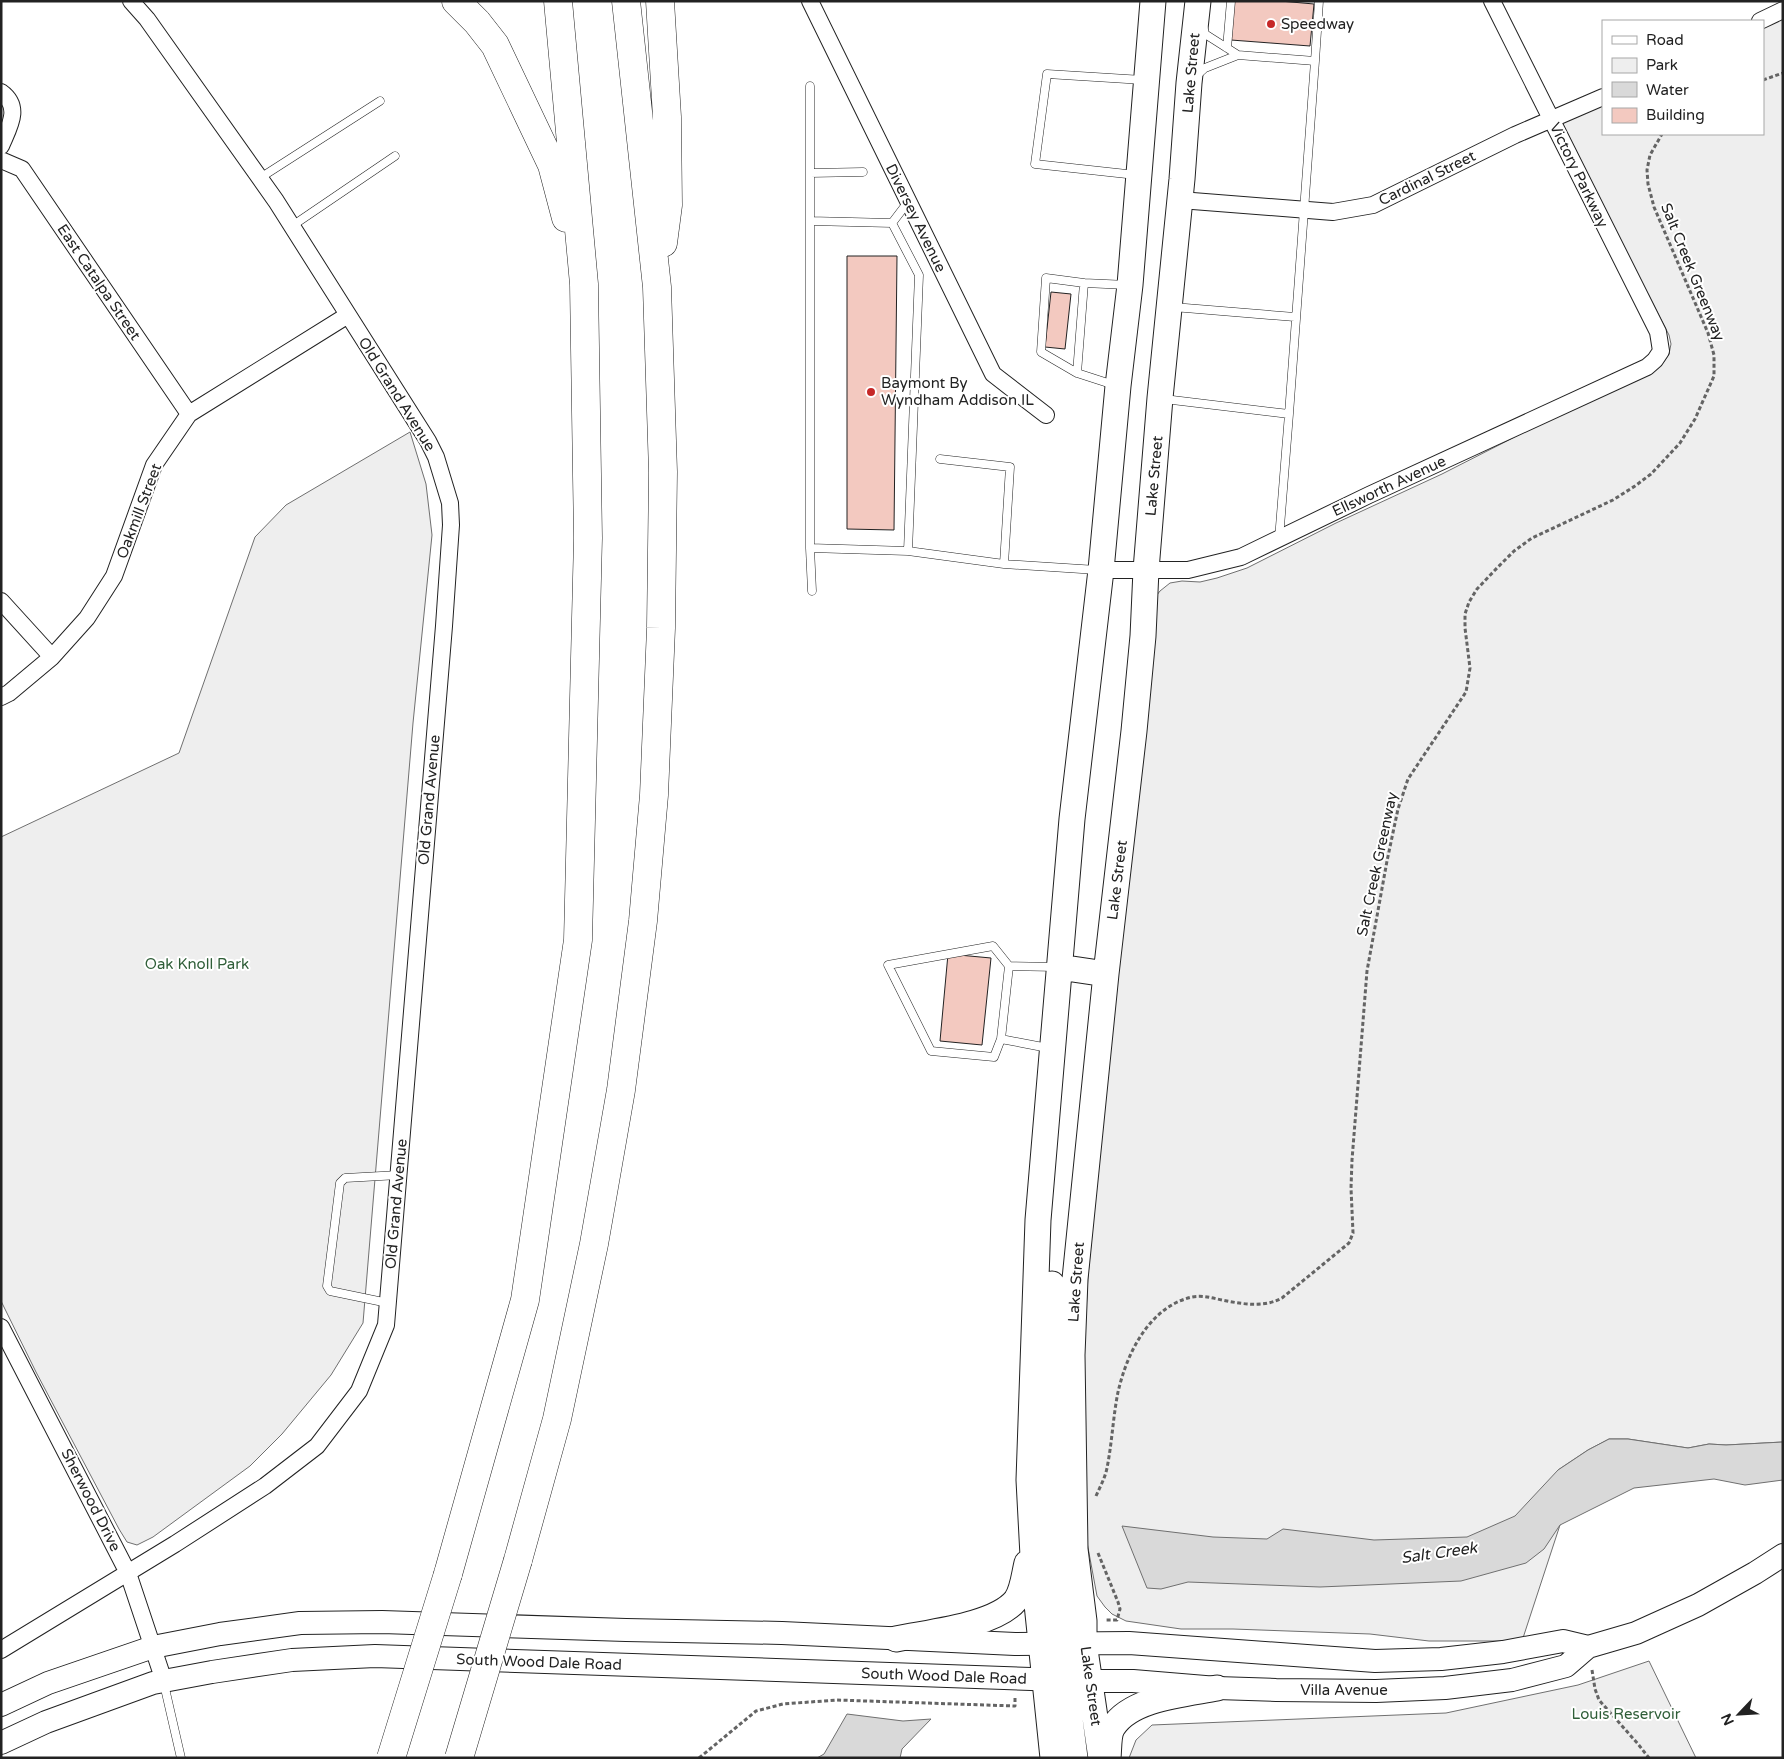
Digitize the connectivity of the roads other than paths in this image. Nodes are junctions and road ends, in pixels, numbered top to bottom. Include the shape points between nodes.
1 (131, 1) edge
2 (456, 1) edge
3 (558, 1) edge
4 (626, 1) edge
5 (660, 1) edge
6 (810, 1) edge
7 (1153, 1) edge
8 (1231, 1) edge
9 (1319, 1) edge
10 (1492, 1) edge
11 (1198, 2) edge
12 (1783, 10) edge
13 (1762, 20) edge
14 (1227, 48) junction
15 (1238, 55) junction
16 (1315, 61) junction
17 (1147, 80) junction
18 (1189, 82) junction
19 (810, 86) dead end
20 (1, 92) edge
21 (1602, 97) edge
22 (380, 101) dead end
23 (1552, 120) junction
24 (1, 146) edge
25 (395, 156) dead end
26 (1, 160) edge
27 (863, 172) dead end
28 (810, 173) junction
29 (1138, 175) junction
30 (260, 178) junction
31 (1180, 200) junction
32 (908, 202) junction
33 (1302, 210) junction
34 (810, 221) junction
35 (892, 223) junction
36 (292, 226) junction
37 (1084, 283) junction
38 (584, 284) junction
39 (1130, 285) junction
40 (657, 287) junction
41 (1168, 307) junction
42 (348, 315) junction
43 (1295, 317) junction
44 (1661, 351) joint
45 (1077, 373) junction
46 (1118, 386) junction
47 (1160, 398) junction
48 (189, 414) junction
49 (1289, 414) junction
50 (1046, 415) dead end
51 (940, 459) dead end
52 (1279, 538) junction
53 (810, 548) junction
54 (908, 551) junction
55 (1004, 564) junction
56 (1101, 570) junction
57 (1146, 570) junction
58 (812, 591) dead end
59 (1, 601) edge
60 (52, 657) junction
61 (1, 697) edge
62 (1009, 966) junction
63 (1060, 968) junction
64 (1106, 974) junction
65 (1001, 1039) junction
66 (1052, 1048) junction
67 (399, 1175) junction
68 (1038, 1220) junction
69 (388, 1303) junction
70 (1, 1327) edge
71 (1032, 1546) junction
72 (1783, 1554) edge
73 (128, 1572) junction
74 (896, 1639) junction
75 (1063, 1643) junction
76 (153, 1647) junction
77 (1588, 1647) junction
78 (1, 1650) edge
79 (1055, 1680) junction
80 (164, 1681) junction
81 (1090, 1681) junction
82 (1217, 1688) junction
83 (1, 1705) edge
84 (1, 1743) edge
85 (181, 1758) edge
86 (391, 1758) edge
87 (459, 1758) edge
88 (1053, 1758) edge
89 (1075, 1758) edge
90 (1101, 1758) edge
91 (1108, 1758) edge

1 - 30 street, Old Grand Avenue
2 - 38 highway via 495,46 552,165
3 - 38 highway
4 - 40 highway
5 - 40 highway via 668,205
6 - 32 street, Diversey Avenue
7 - 17 main road, Lake Street
8 - 14 lane
9 - 16 lane
10 - 23 street, Victory Parkway
11 - 14 lane via 1205,34
11 - 18 main road, Lake Street
12 - 13 street
14 - 15 lane
15 - 16 lane
15 - 18 lane via 1205,68
16 - 33 lane
17 - 29 main road, Lake Street
17 - 29 lane via 1047,74 1035,164
18 - 31 main road, Lake Street
19 - 28 lane
20 - 24 street via 9,97 13,109
21 - 23 street, Cardinal Street
22 - 30 lane
23 - 33 street, Cardinal Street via 1373,205 1333,212
23 - 44 street, Victory Parkway via 1658,332
25 - 36 lane
26 - 48 street, East Catalpa Street via 22,168
27 - 28 lane
28 - 34 lane
29 - 39 main road, Lake Street
30 - 36 street, Old Grand Avenue
31 - 33 street, Cardinal Street
31 - 41 main road, Lake Street
32 - 35 lane
32 - 50 street, Diversey Avenue via 993,374
33 - 43 lane
34 - 35 lane
34 - 53 lane
35 - 54 lane via 919,275
36 - 42 street, Old Grand Avenue
37 - 39 lane
37 - 45 lane
37 - 45 lane via 1046,278 1041,352
38 - 86 highway, bridge via 588,538 578,940 525,1300 448,1574
39 - 46 main road, Lake Street
40 - 87 highway, bridge via 663,472 662,628 654,795 643,920 621,1090 594,1244 557,1419
41 - 43 lane
41 - 47 main road, Lake Street
42 - 48 street, Oakmill Street
42 - 67 street, Old Grand Avenue via 428,442 450,503 451,525
43 - 49 lane
44 - 52 street, Ellsworth Avenue via 1646,367
45 - 46 lane
46 - 56 main road, Lake Street
47 - 49 lane
47 - 57 main road, Lake Street
48 - 60 street, Oakmill Street via 154,465 114,576 87,618
49 - 52 lane
51 - 55 lane via 1010,467
52 - 57 street, Ellsworth Avenue via 1241,557 1188,570
53 - 54 lane
53 - 58 lane
54 - 55 lane
55 - 56 lane
56 - 57 street, Ellsworth Avenue
56 - 63 main road, Lake Street via 1072,819
57 - 64 main road, Lake Street via 1134,731
59 - 60 street
60 - 61 street, Oakmill Street
62 - 63 lane
62 - 65 lane
62 - 65 lane via 993,946 888,965 931,1051 994,1057
63 - 64 main road
63 - 66 main road, Lake Street
64 - 75 main road, Lake Street via 1075,1279 1075,1549 1084,1621
65 - 66 lane
66 - 68 main road, Lake Street
67 - 69 street, Old Grand Avenue
67 - 69 lane via 345,1178 340,1183 328,1286 330,1291
68 - 71 main road, Lake Street via 1029,1480
68 - 75 main road via 1052,1274 1052,1476
69 - 73 street, Old Grand Avenue via 386,1325 359,1391 316,1446 266,1486
70 - 73 street, Sherwood Drive
71 - 74 main road via 1017,1599 1004,1611 962,1626
71 - 75 main road, Lake Street
72 - 77 main road, Villa Avenue via 1698,1605 1636,1633
73 - 76 street, Sherwood Drive
73 - 78 street, Old Grand Avenue
74 - 75 main road
74 - 76 main road via 382,1622 300,1623
75 - 77 main road, Villa Avenue via 1129,1643 1375,1661 1441,1659 1563,1641
75 - 79 main road, Lake Street
75 - 81 main road, Lake Street
76 - 80 street, Sherwood Drive
76 - 83 main road via 48,1683
77 - 82 main road, Villa Avenue via 1566,1666 1512,1680 1445,1688 1376,1691
79 - 80 main road, South Wood Dale Road via 375,1656 292,1660
79 - 81 main road, South Wood Dale Road
79 - 88 main road, Lake Street
79 - 89 main road
80 - 84 main road, South Wood Dale Road via 70,1712
80 - 85 lane
81 - 82 main road, Villa Avenue
81 - 90 main road, Lake Street
82 - 91 main road via 1147,1702 1123,1716 1111,1728

